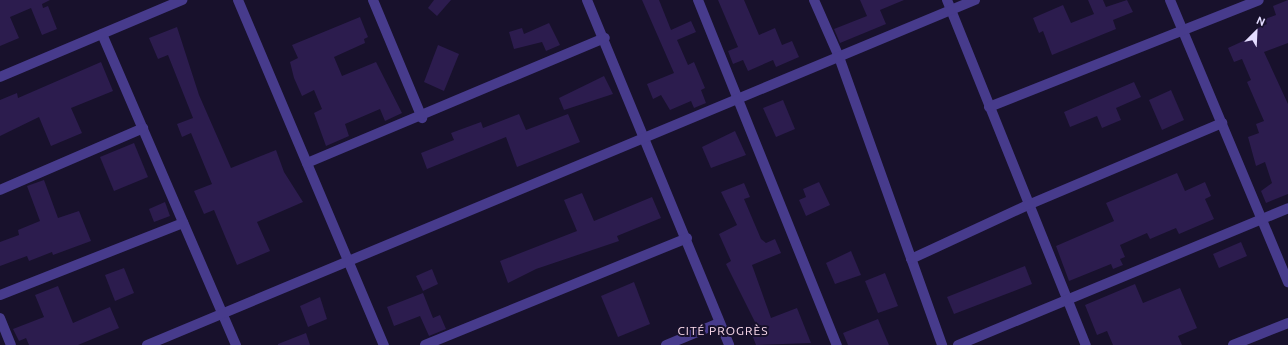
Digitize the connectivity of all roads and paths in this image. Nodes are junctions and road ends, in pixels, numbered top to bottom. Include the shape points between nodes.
1 (182, 0) edge
2 (238, 0) edge
3 (373, 0) edge
4 (587, 0) edge
5 (698, 0) edge
6 (814, 0) edge
7 (947, 0) edge
8 (975, 0) edge
9 (1170, 0) edge
10 (1259, 0) edge
11 (158, 5) edge
12 (951, 10) junction
13 (1184, 31) junction
14 (102, 34) junction
15 (605, 38) junction
16 (839, 57) junction
17 (0, 77) edge
18 (740, 98) junction
19 (989, 107) junction
20 (422, 118) junction
21 (1222, 123) junction
22 (143, 128) junction
23 (646, 136) junction
24 (307, 163) junction
25 (0, 190) edge
26 (1028, 205) junction
27 (1288, 208) edge
28 (1262, 218) junction
29 (183, 223) junction
30 (687, 238) junction
31 (348, 259) junction
32 (911, 259) junction
33 (1288, 282) edge
34 (0, 295) edge
35 (1066, 300) junction
36 (222, 313) junction
37 (0, 318) edge
38 (719, 322) junction
39 (1288, 323) edge
40 (11, 345) edge
41 (147, 345) edge
42 (236, 345) edge
43 (384, 345) edge
44 (425, 345) edge
45 (666, 345) edge
46 (729, 345) edge
47 (837, 345) edge
48 (942, 345) edge
49 (958, 345) edge
50 (1086, 345) edge
51 (1233, 345) edge

1 - 11 street
2 - 24 street
3 - 20 street
4 - 15 street
5 - 18 street
6 - 16 street
7 - 12 street
8 - 12 street
9 - 13 street
10 - 13 street
11 - 14 street
12 - 16 street
12 - 19 street
13 - 19 street
13 - 21 street
14 - 17 street
14 - 22 street
15 - 20 street
15 - 23 street
16 - 18 street
16 - 32 street
18 - 23 street
18 - 47 street
19 - 26 street
20 - 24 street
21 - 26 street
21 - 28 street
22 - 25 street
22 - 29 street
23 - 30 street
23 - 31 street
24 - 31 street
26 - 32 street
26 - 35 street
27 - 28 street
28 - 33 street
28 - 35 street
29 - 34 street
29 - 36 street
30 - 38 street
30 - 44 street
31 - 36 street
31 - 43 street
32 - 48 street
35 - 49 street
35 - 50 street
36 - 41 street
36 - 42 street
37 - 40 street
38 - 45 street
38 - 46 street
39 - 51 street

